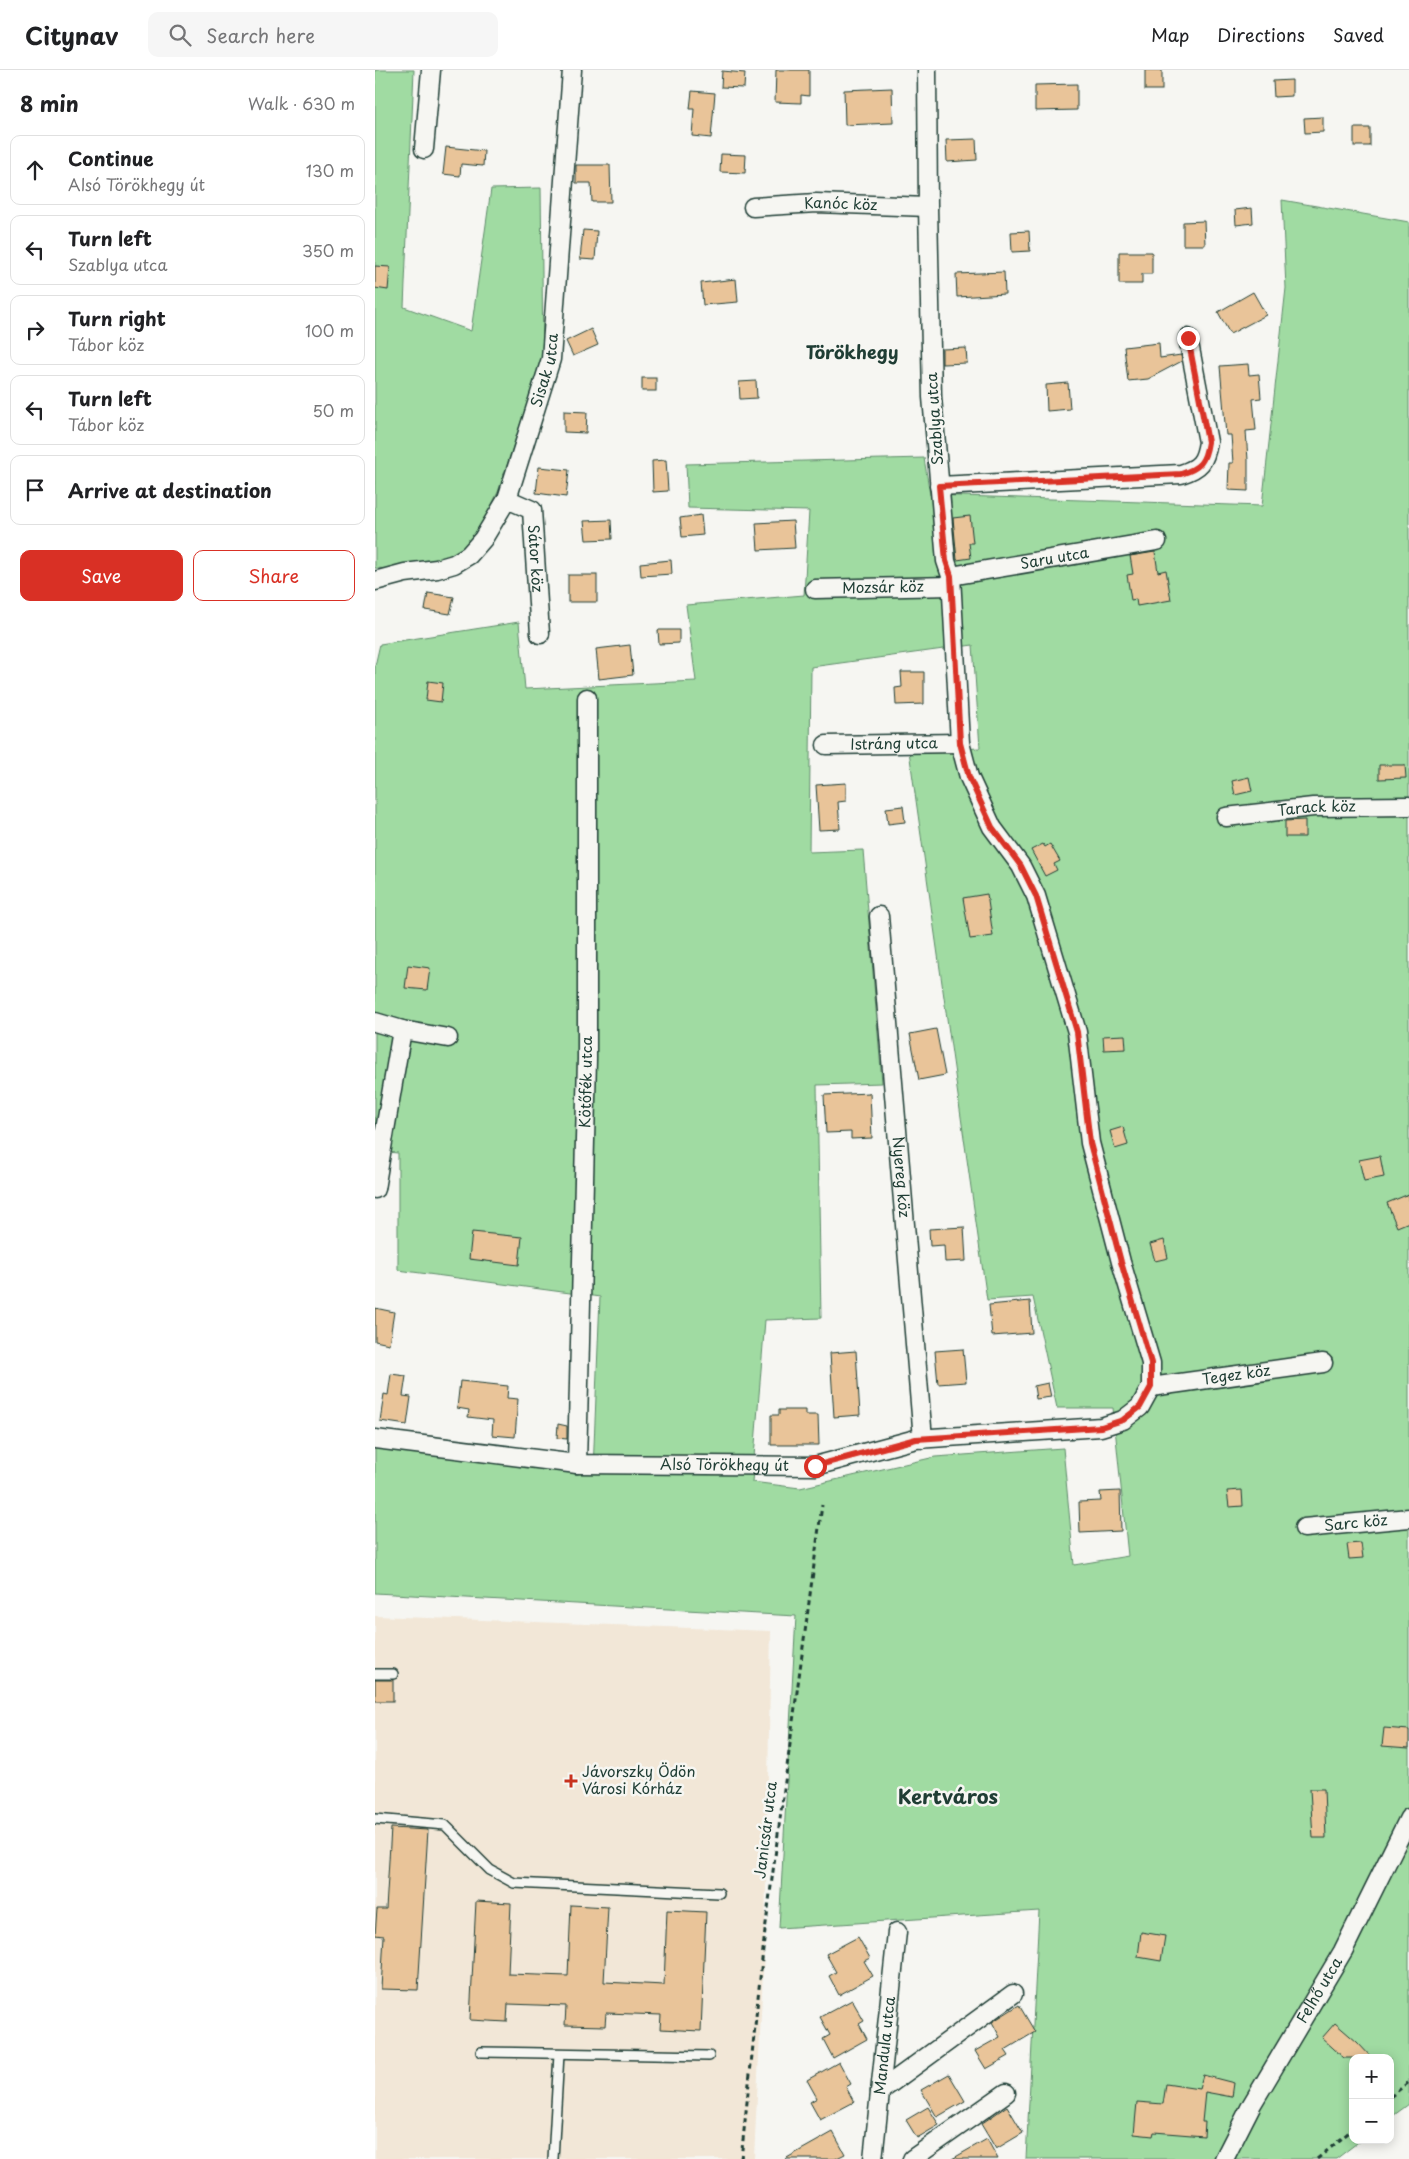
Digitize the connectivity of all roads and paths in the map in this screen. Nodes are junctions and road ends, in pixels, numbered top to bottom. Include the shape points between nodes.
1 (431, 70) edge
2 (572, 70) edge
3 (927, 70) edge
4 (424, 149) dead end
5 (753, 207) dead end
6 (928, 207) junction
7 (1188, 338) dead end
8 (939, 486) junction
9 (507, 499) junction
10 (1157, 541) dead end
11 (375, 581) edge
12 (951, 581) junction
13 (815, 589) dead end
14 (540, 634) dead end
15 (587, 698) dead end
16 (960, 743) junction
17 (826, 746) dead end
18 (1409, 806) edge
19 (1226, 817) dead end
20 (879, 916) dead end
21 (375, 1022) edge
22 (402, 1030) junction
23 (448, 1038) dead end
24 (375, 1189) edge
25 (1323, 1363) dead end
26 (1151, 1387) junction
27 (375, 1439) edge
28 (923, 1439) junction
29 (577, 1464) junction
30 (822, 1505) dead end
31 (1409, 1518) edge
32 (1304, 1528) dead end
33 (375, 1674) edge
34 (393, 1674) dead end
35 (375, 1818) edge
36 (1409, 1818) edge
37 (719, 1894) dead end
38 (897, 1932) dead end
39 (1013, 1994) dead end
40 (481, 2052) dead end
41 (559, 2054) junction
42 (709, 2056) dead end
43 (1409, 2082) edge
44 (880, 2091) junction
45 (1006, 2093) dead end
46 (1394, 2095) edge
47 (1349, 2132) edge
48 (553, 2159) edge
49 (741, 2159) edge
50 (873, 2159) edge
51 (912, 2159) edge
52 (1223, 2159) edge
53 (1317, 2159) edge

1 - 4 street
2 - 9 street, Sisak utca via 551,359
3 - 6 street, Szablya utca
5 - 6 street, Kanóc köz via 816,203
6 - 8 street, Szablya utca via 932,397
7 - 8 street via 1208,442 1206,457 1195,469 1181,474
8 - 12 street, Szablya utca
9 - 11 street, Sisak utca via 483,539 469,555 437,569
9 - 14 street, Sátor köz via 532,510
10 - 12 street, Saru utca
12 - 13 street, Mozsár köz
12 - 16 street, Szablya utca
15 - 29 street, Kötőfék utca via 587,1059
16 - 17 street, Istráng utca
16 - 26 street, Szablya utca via 969,777 992,827 1021,866 1036,896 1077,1032 1090,1143 1151,1363
18 - 19 street, Tarack köz via 1313,807
20 - 28 street, Nyereg köz
21 - 22 street
22 - 23 street
22 - 24 street
25 - 26 street, Tegez köz
26 - 28 street, Alsó Törökhegy út via 1140,1407 1123,1420 1101,1427
27 - 29 street, Alsó Törökhegy út
28 - 29 street, Alsó Törökhegy út via 815,1466
30 - 49 path, Janicsár utca via 765,1931
31 - 32 street, Sarc köz
33 - 34 lane
35 - 37 lane via 445,1825 490,1870 514,1883
36 - 52 street, Felhő utca via 1343,1951
38 - 44 street, Mandula utca
39 - 44 street
40 - 41 lane
41 - 42 lane
41 - 48 lane
43 - 46 path
44 - 50 street, Mandula utca
45 - 51 street
47 - 53 path

